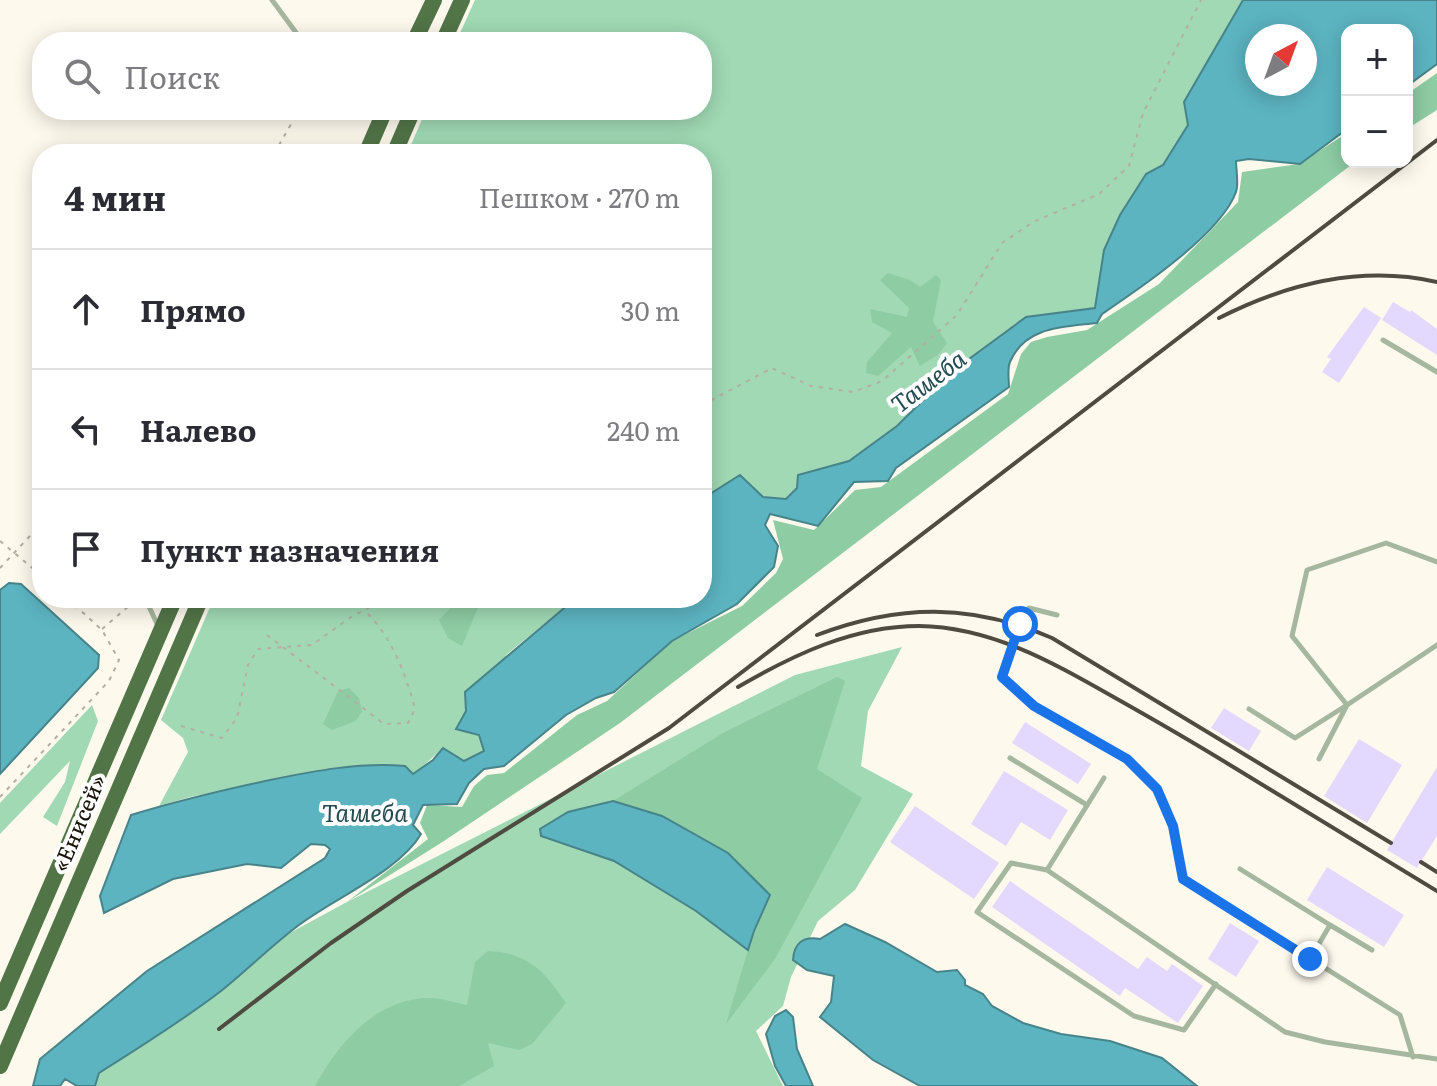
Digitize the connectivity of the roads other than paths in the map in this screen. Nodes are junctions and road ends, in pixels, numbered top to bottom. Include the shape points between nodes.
1 (272, 0) edge
2 (434, 0) edge
3 (462, 0) edge
4 (296, 32) edge
5 (419, 32) edge
6 (448, 32) edge
7 (381, 120) edge
8 (409, 120) edge
9 (370, 144) edge
10 (398, 144) edge
11 (1383, 340) dead end
12 (1437, 372) edge
13 (1437, 562) edge
14 (150, 608) edge
15 (171, 608) edge
16 (197, 608) edge
17 (1057, 615) dead end
18 (161, 631) junction
19 (1437, 645) edge
20 (1347, 705) junction
21 (1249, 709) dead end
22 (1010, 758) dead end
23 (1319, 759) dead end
24 (1104, 778) dead end
25 (1087, 805) junction
26 (1240, 869) dead end
27 (1047, 870) junction
28 (1330, 925) junction
29 (1372, 950) dead end
30 (1310, 959) junction
31 (1216, 984) junction
32 (0, 1003) edge
33 (1413, 1057) junction
34 (1437, 1059) edge
35 (0, 1066) edge

1 - 4 lane
2 - 5 highway
3 - 6 highway
7 - 9 highway
8 - 10 highway
11 - 12 lane
13 - 20 lane via 1386,543 1307,570 1292,636
14 - 18 lane
15 - 18 highway, «Енисей»
16 - 35 highway, «Енисей»
17 - 30 lane via 1029,608 1002,677 1034,706 1127,759 1157,789 1173,826 1183,879
18 - 32 highway, «Енисей»
19 - 20 lane
20 - 21 lane via 1295,738
20 - 23 lane
22 - 25 lane
24 - 25 lane
25 - 27 lane
26 - 28 lane
27 - 31 lane
27 - 31 lane via 1011,863 977,912 1134,1016 1184,1030
28 - 29 lane
28 - 30 lane
30 - 33 lane via 1400,1015
31 - 33 lane via 1285,1032
33 - 34 lane

